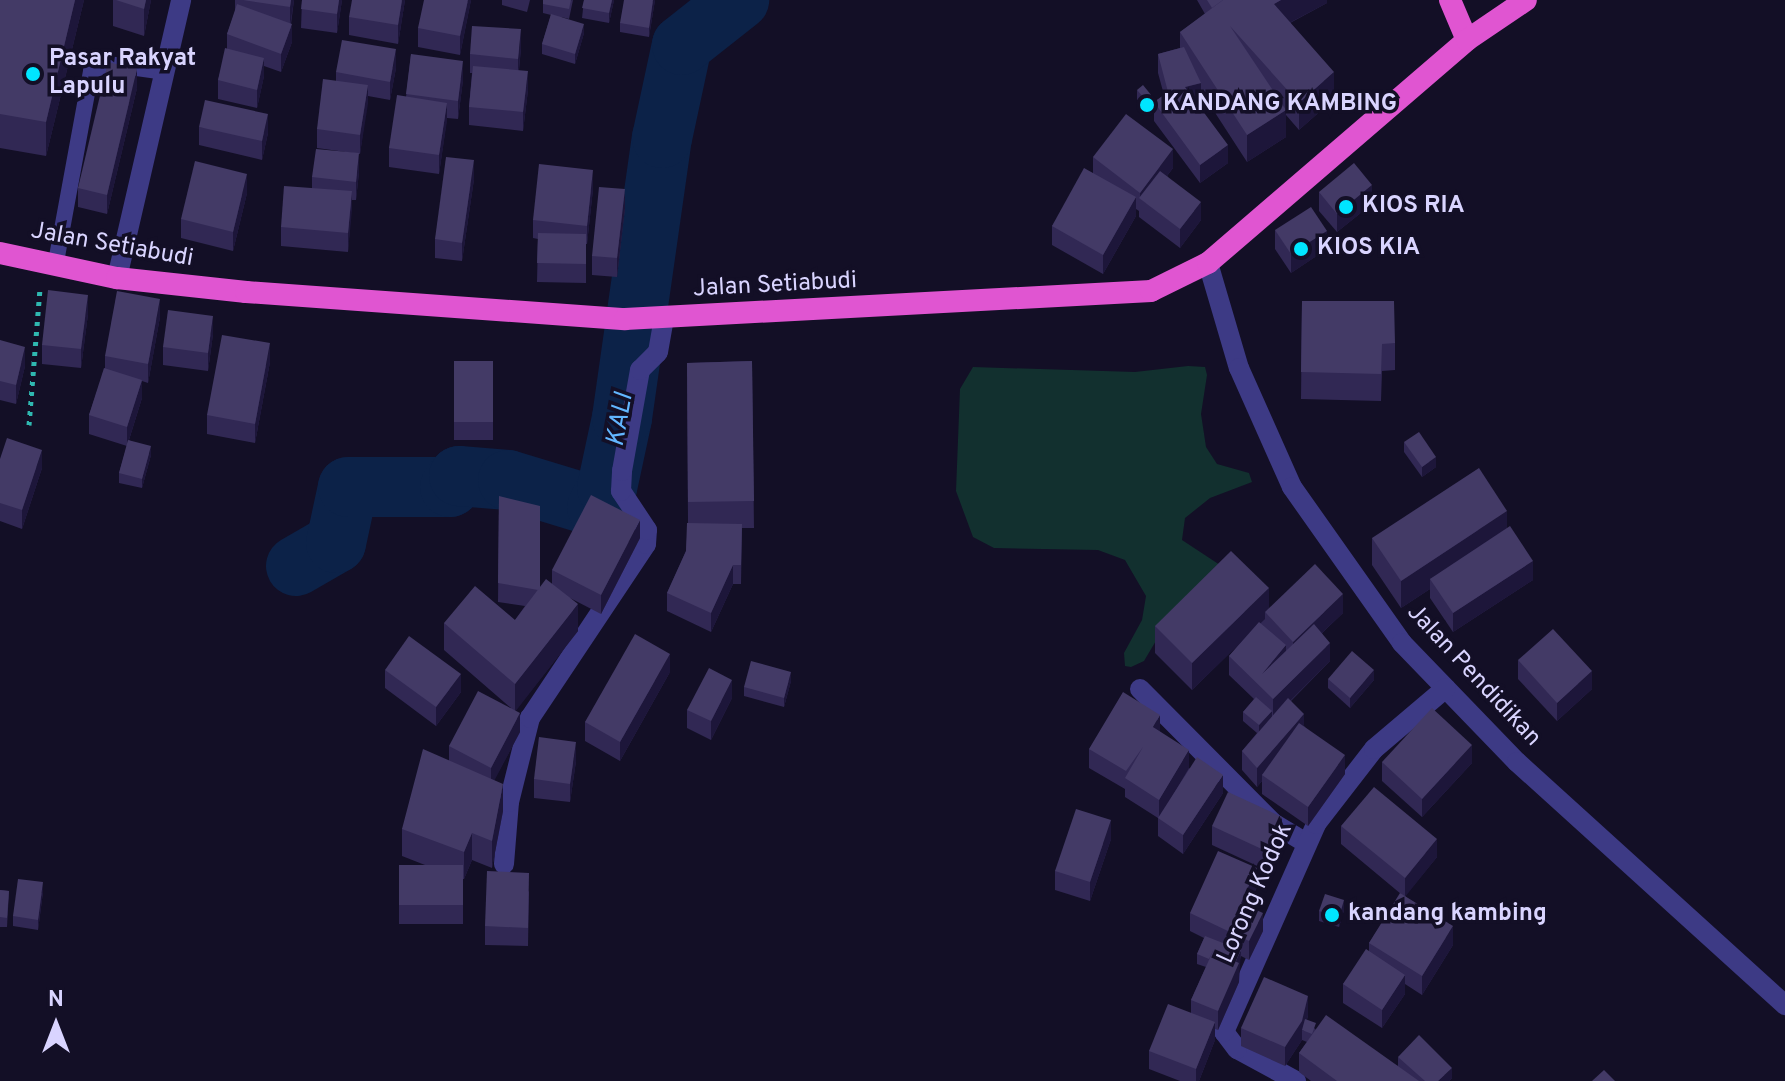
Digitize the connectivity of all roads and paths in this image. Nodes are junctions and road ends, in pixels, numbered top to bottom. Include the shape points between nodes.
1 (181, 0) edge
2 (1450, 0) edge
3 (1526, 0) edge
4 (1502, 5) edge
5 (1467, 40) junction
6 (165, 72) junction
7 (0, 253) edge
8 (49, 261) junction
9 (1208, 263) junction
10 (117, 278) junction
11 (658, 319) junction
12 (29, 425) dead end
13 (1446, 688) junction
14 (1140, 689) dead end
15 (1305, 842) junction
16 (504, 864) dead end
17 (1785, 1005) edge
18 (1296, 1081) edge

1 - 6 street
2 - 5 highway
3 - 4 highway, Jalan Setiabudi
4 - 5 highway, Jalan Setiabudi
5 - 9 highway, Jalan Setiabudi
6 - 8 lane via 108,64 91,71
6 - 10 street
7 - 8 highway, Jalan Setiabudi
8 - 10 highway, Jalan Setiabudi
8 - 12 path
9 - 11 highway, Jalan Setiabudi via 1151,291 1106,296
9 - 13 street, Jalan Pendidikan via 1239,368 1292,487 1402,643
10 - 11 highway, Jalan Setiabudi via 396,305
11 - 16 street via 658,352 640,370 622,471 621,491 647,530 646,544 530,718 509,802
13 - 15 street, Lorong Kodok via 1366,757
13 - 17 street, Jalan Pendidikan via 1517,762
14 - 15 street via 1273,823
15 - 18 street, Lorong Kodok via 1224,1032 1237,1049

